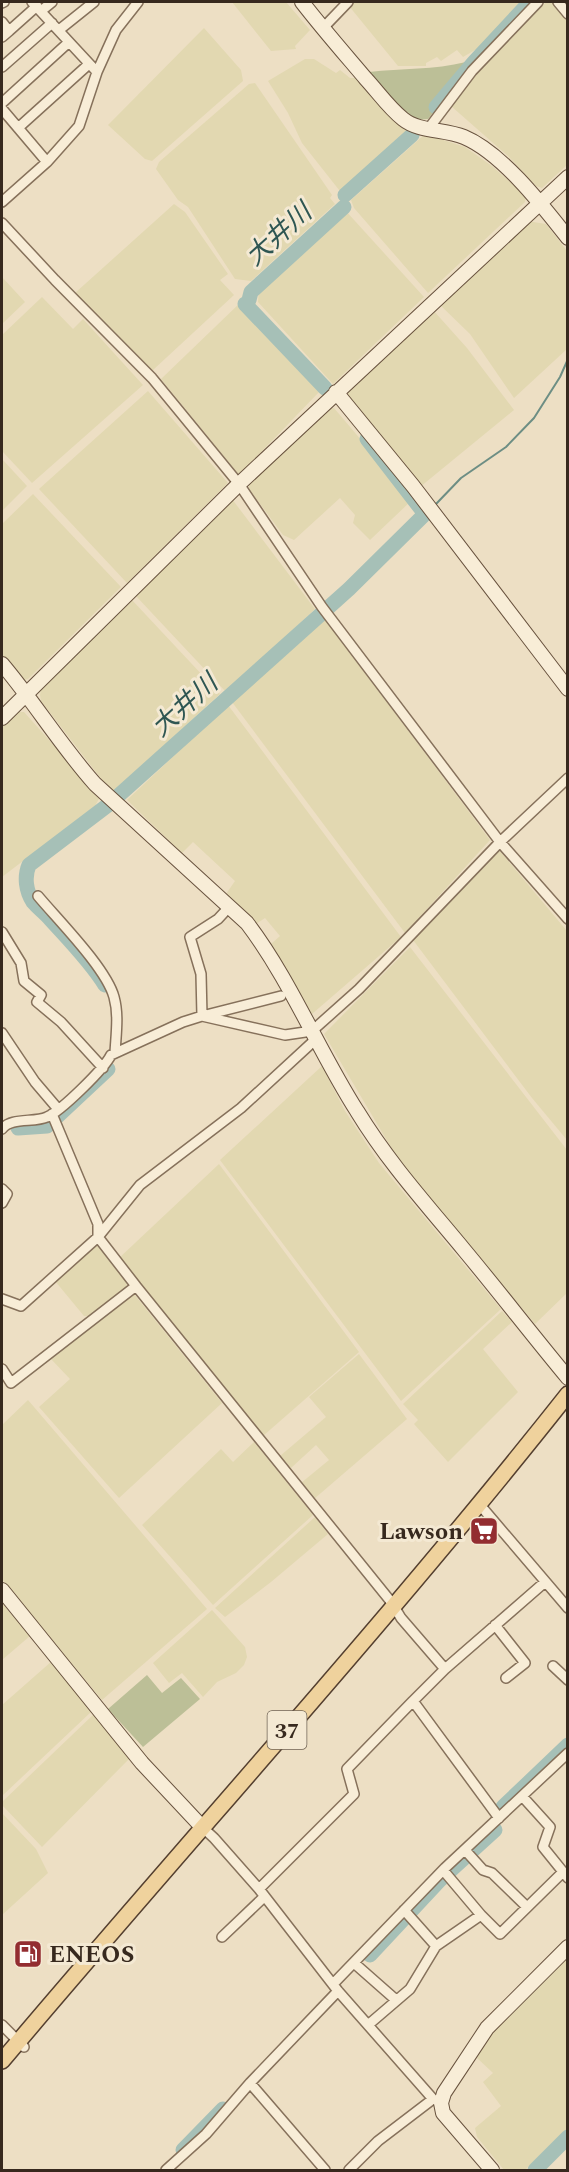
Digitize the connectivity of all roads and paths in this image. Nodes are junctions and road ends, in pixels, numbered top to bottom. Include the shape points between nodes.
1 (52, 2) edge
2 (94, 2) edge
3 (138, 2) edge
4 (302, 2) edge
5 (348, 2) edge
6 (538, 2) edge
7 (558, 2) edge
8 (37, 6) edge
9 (567, 14) edge
10 (2, 22) edge
11 (56, 27) junction
12 (323, 28) junction
13 (5, 34) edge
14 (69, 42) junction
15 (89, 64) junction
16 (2, 67) edge
17 (97, 72) junction
18 (2, 103) edge
19 (2, 109) edge
20 (18, 128) junction
21 (429, 128) junction
22 (47, 162) junction
23 (567, 177) edge
24 (2, 202) edge
25 (540, 202) junction
26 (2, 223) edge
27 (567, 238) edge
28 (336, 392) junction
29 (239, 484) junction
30 (2, 664) edge
31 (567, 689) edge
32 (28, 694) junction
33 (2, 718) edge
34 (567, 778) edge
35 (500, 842) junction
36 (38, 896) dead end
37 (230, 906) junction
38 (567, 919) edge
39 (2, 932) edge
40 (280, 996) dead end
41 (202, 1016) junction
42 (2, 1033) edge
43 (314, 1035) junction
44 (114, 1053) junction
45 (103, 1068) junction
46 (55, 1116) junction
47 (2, 1130) edge
48 (2, 1189) edge
49 (2, 1203) edge
50 (98, 1237) junction
51 (135, 1286) junction
52 (2, 1299) edge
53 (2, 1369) edge
54 (567, 1378) edge
55 (567, 1394) edge
56 (567, 1410) edge
57 (483, 1508) junction
58 (545, 1581) junction
59 (2, 1590) edge
60 (567, 1608) edge
61 (397, 1611) junction
62 (495, 1625) junction
63 (553, 1666) dead end
64 (445, 1669) junction
65 (507, 1678) dead end
66 (567, 1680) edge
67 (413, 1701) junction
68 (567, 1753) edge
69 (522, 1796) junction
70 (500, 1818) junction
71 (206, 1830) junction
72 (465, 1850) junction
73 (443, 1870) junction
74 (565, 1875) edge
75 (262, 1893) junction
76 (527, 1907) junction
77 (404, 1910) junction
78 (480, 1915) junction
79 (222, 1937) dead end
80 (436, 1946) junction
81 (567, 1947) edge
82 (354, 1963) junction
83 (335, 1987) junction
84 (396, 2000) junction
85 (2, 2025) edge
86 (368, 2025) junction
87 (21, 2044) junction
88 (2, 2061) edge
89 (2, 2074) edge
90 (250, 2083) junction
91 (437, 2101) junction
92 (166, 2170) edge
93 (325, 2170) edge
94 (349, 2170) edge
95 (492, 2170) edge

1 - 8 street
2 - 11 street
3 - 17 street via 116,30
4 - 12 street
5 - 12 street
6 - 21 street via 472,71
7 - 9 street
8 - 11 street
8 - 13 street
10 - 13 street
11 - 14 street
11 - 16 street
12 - 21 street via 397,114 418,127
14 - 15 street
14 - 18 street
15 - 17 street
15 - 20 street
17 - 22 street via 79,126
19 - 20 street
20 - 22 street
21 - 25 street via 463,136 489,152
22 - 24 street
23 - 25 street
25 - 27 street
25 - 28 street
26 - 29 street via 152,378
28 - 29 street
28 - 31 street via 413,486
29 - 32 street
29 - 35 street via 324,609
30 - 32 street
32 - 33 street
32 - 37 street via 74,761
34 - 35 street
35 - 38 street
35 - 43 street
36 - 44 street via 105,978 114,996
37 - 41 street via 190,937 201,974
37 - 43 street via 261,942
39 - 45 street via 21,963 24,981 41,995 37,1002
40 - 41 street
41 - 43 street via 285,1035
41 - 44 street
42 - 46 street
43 - 50 street via 241,1108 140,1185
43 - 54 street via 356,1111 397,1170
44 - 45 street
45 - 46 street
46 - 47 street via 4,1126
46 - 50 street via 98,1224
48 - 49 street via 7,1194
50 - 51 street
50 - 52 street via 21,1306
51 - 53 street via 11,1383
51 - 61 street
55 - 57 main road, 37
56 - 57 main road, 37
57 - 58 street
57 - 61 main road, 37
58 - 60 street
58 - 62 street
59 - 71 street via 142,1763
61 - 64 street
61 - 71 main road, 37
62 - 64 street
62 - 65 street via 525,1663
63 - 66 street
64 - 67 street
67 - 70 street
67 - 75 street via 347,1770 354,1794
68 - 69 street
69 - 70 street
69 - 74 street via 549,1827 543,1847
70 - 72 street
71 - 75 street
71 - 87 main road, 37
72 - 73 street
72 - 76 street
73 - 77 street
73 - 78 street
74 - 76 street
75 - 79 street
75 - 83 street
76 - 78 street via 500,1934
77 - 80 street
77 - 82 street
78 - 80 street
80 - 84 street via 410,1989
81 - 91 street via 487,2028
82 - 83 street
82 - 84 street
83 - 86 street
83 - 90 street
84 - 86 street
85 - 87 street
86 - 91 street
87 - 88 main road, 37
87 - 89 main road, 37
90 - 92 street via 206,2134
90 - 93 street
91 - 94 street via 378,2141
91 - 95 street

